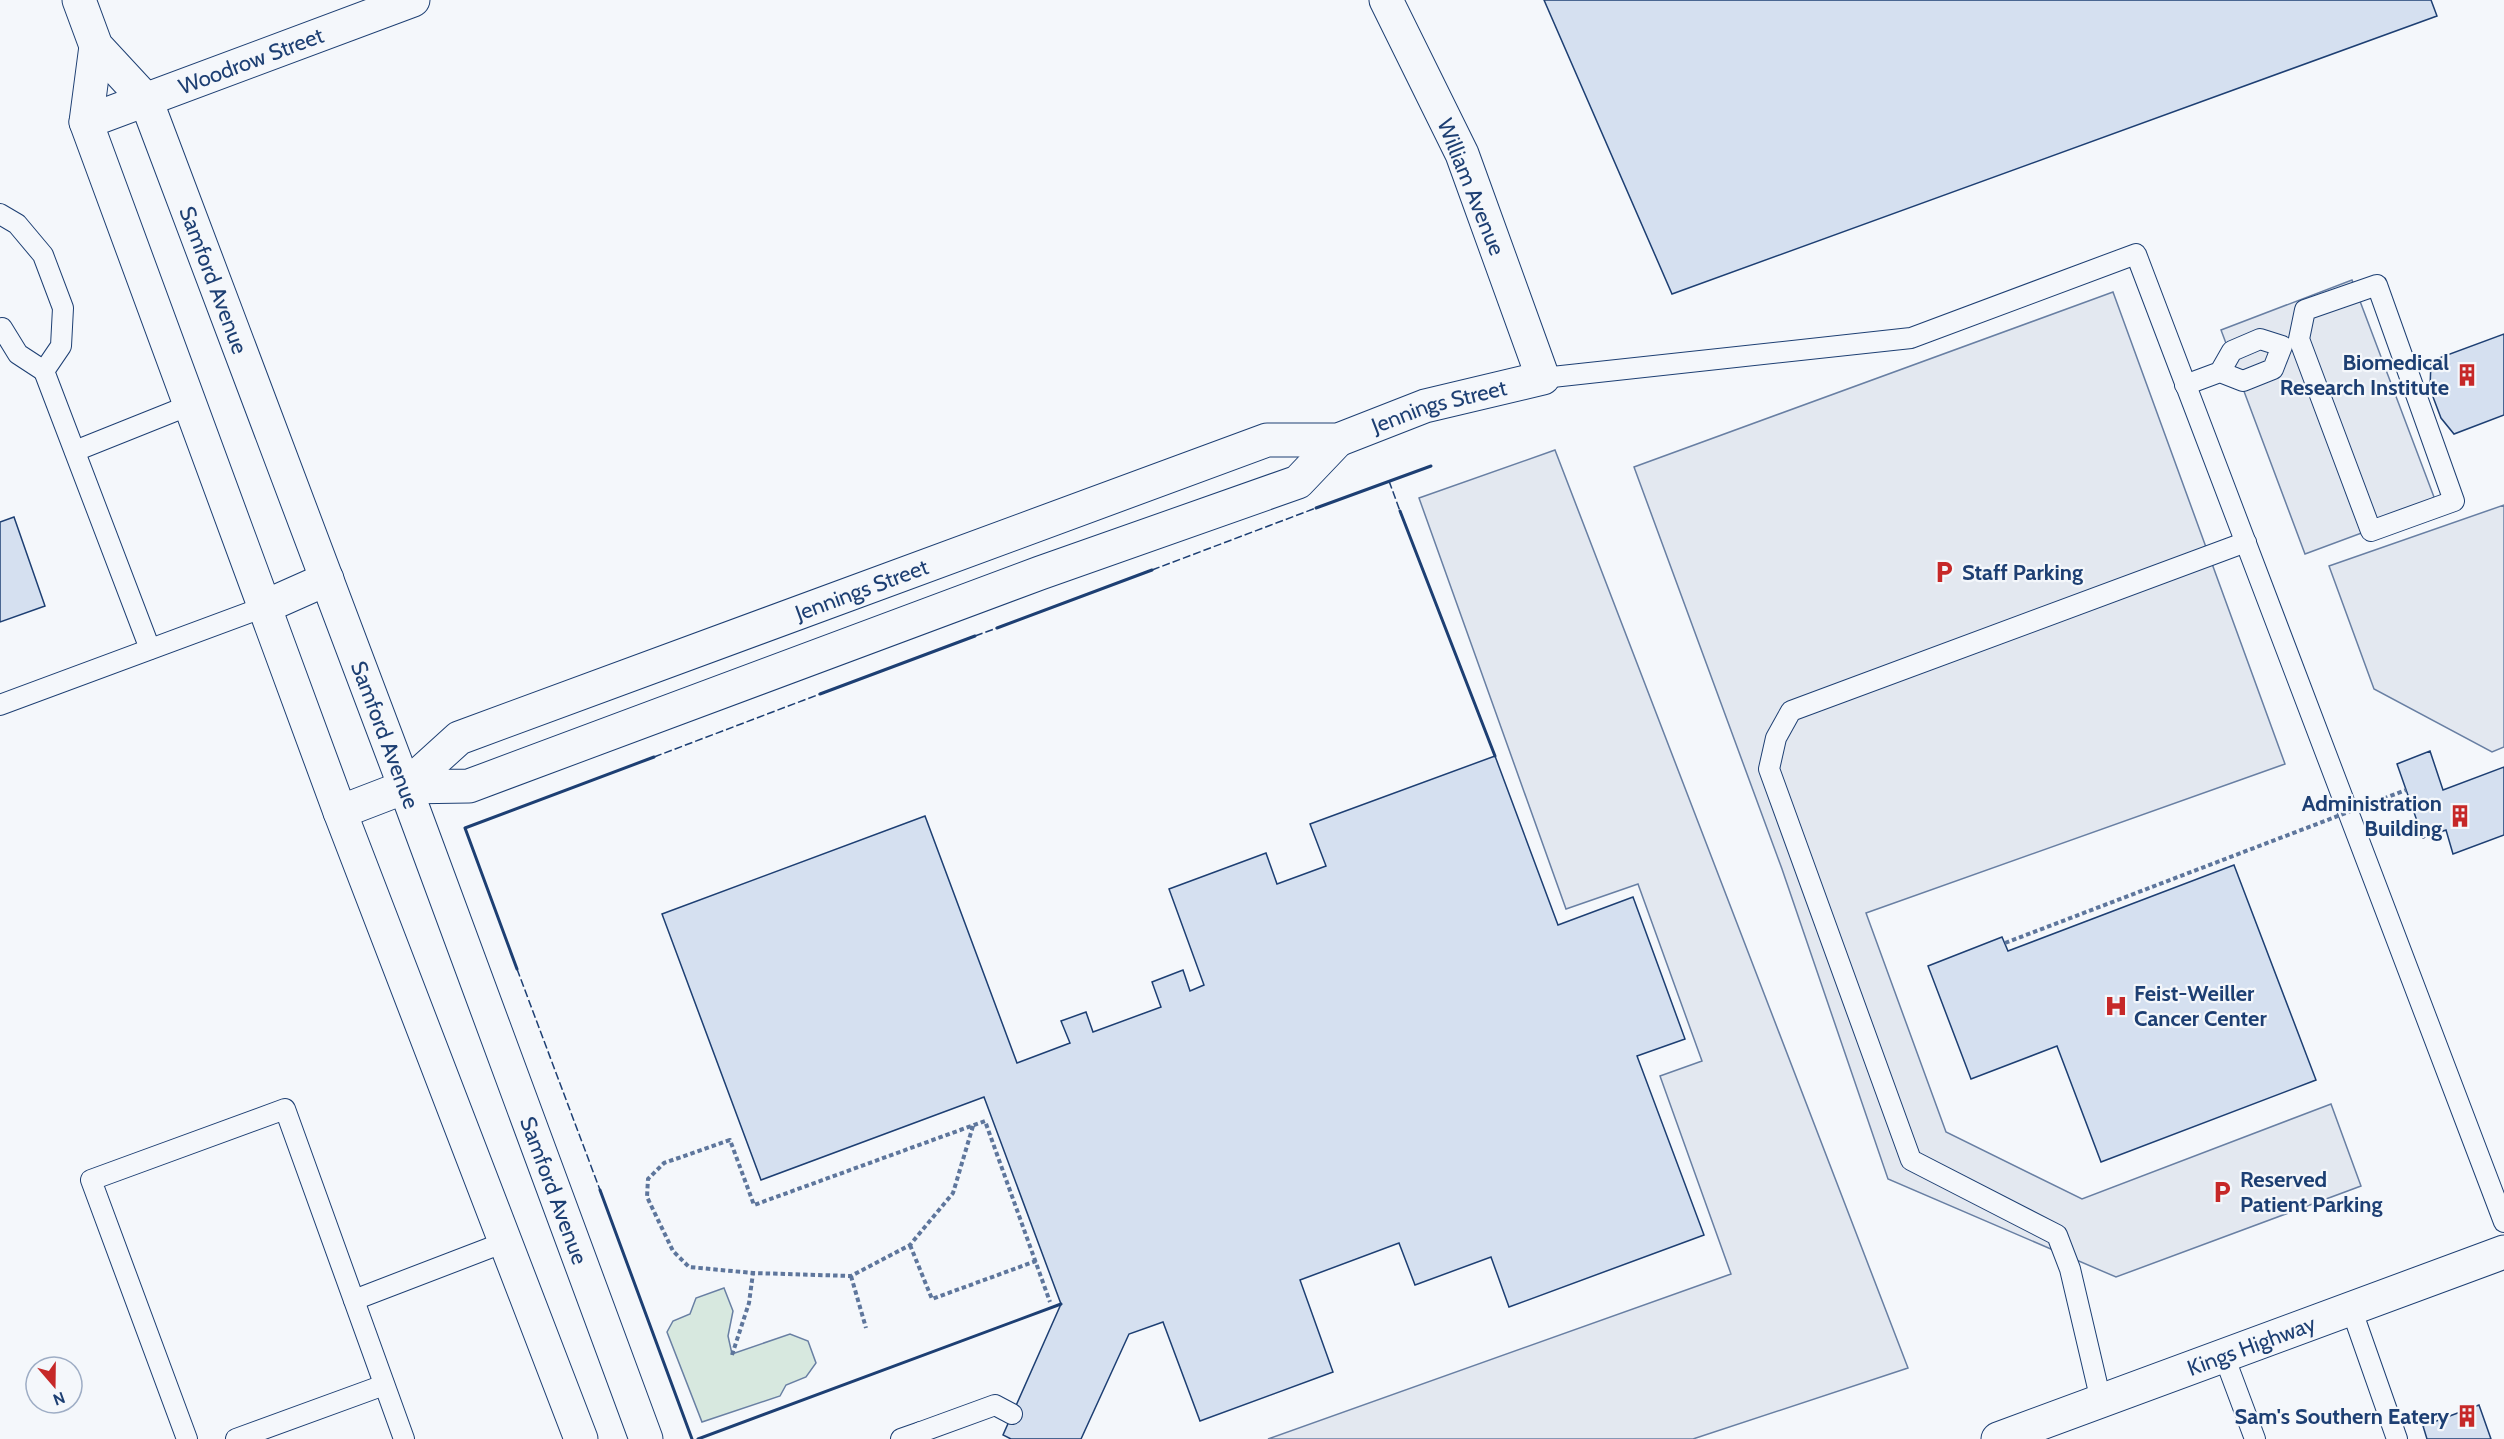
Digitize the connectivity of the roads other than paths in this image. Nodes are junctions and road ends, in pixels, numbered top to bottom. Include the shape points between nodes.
1 (79, 0) edge
2 (413, 0) edge
3 (1386, 0) edge
4 (96, 46) junction
5 (146, 100) junction
6 (86, 122) junction
7 (0, 214) edge
8 (2, 328) dead end
9 (2290, 343) junction
10 (44, 371) junction
11 (2220, 372) junction
12 (1543, 378) junction
13 (2185, 385) junction
14 (190, 405) junction
15 (1338, 440) junction
16 (75, 451) junction
17 (1028, 529) junction
18 (2246, 542) junction
19 (1040, 573) junction
20 (327, 579) junction
21 (264, 607) junction
22 (150, 649) junction
23 (0, 705) edge
24 (405, 787) junction
25 (340, 812) junction
26 (2504, 1222) edge
27 (505, 1242) junction
28 (2504, 1252) edge
29 (354, 1300) junction
30 (2351, 1308) junction
31 (2224, 1356) junction
32 (384, 1385) junction
33 (2101, 1401) junction
34 (1012, 1414) dead end
35 (280, 1431) edge
36 (920, 1435) edge
37 (187, 1439) edge
38 (236, 1439) edge
39 (404, 1439) edge
40 (581, 1439) edge
41 (646, 1439) edge
42 (901, 1439) edge
43 (1998, 1439) edge
44 (2255, 1439) edge
45 (2397, 1439) edge

1 - 4 street, Samford Avenue
2 - 5 street, Woodrow Street
3 - 12 street, William Avenue via 1462,154
4 - 5 street, Samford Avenue
4 - 6 street, Samford Avenue
5 - 6 street, Woodrow Street
5 - 20 street, Samford Avenue
6 - 14 street, Samford Avenue
7 - 10 lane via 16,224 43,255 63,308 61,345
8 - 10 lane via 18,354
9 - 9 lane via 2371,531 2454,501 2377,285 2305,310
9 - 11 lane via 2260,339 2232,351
9 - 11 lane via 2273,369 2258,376 2243,381
10 - 16 lane
11 - 13 lane
12 - 13 lane via 1911,338 2136,254
12 - 15 street, Jennings Street via 1425,406
13 - 18 lane
14 - 16 lane
14 - 21 street, Samford Avenue
15 - 17 street, Jennings Street via 1267,440
15 - 19 street, Jennings Street via 1298,482
16 - 22 lane
17 - 19 street
17 - 24 street, Jennings Street via 459,738
18 - 26 lane
18 - 33 lane via 1791,711 1776,738 1769,769 1911,1160 2057,1235 2070,1269
19 - 24 street, Jennings Street via 469,786
20 - 21 street
20 - 24 street, Samford Avenue
21 - 22 lane
21 - 25 street, Samford Avenue
22 - 23 lane
24 - 25 street, Jennings Street
24 - 41 street, Samford Avenue
25 - 27 street, Samford Avenue
27 - 29 lane
27 - 40 street, Samford Avenue
28 - 30 street, Kings Highway
29 - 32 lane
29 - 37 lane via 285,1109 91,1180
30 - 31 street, Kings Highway
30 - 45 lane
31 - 33 street, Kings Highway
31 - 44 lane
32 - 35 lane
32 - 39 lane
33 - 43 street, Kings Highway
34 - 36 lane via 994,1405
35 - 38 lane
36 - 42 lane

